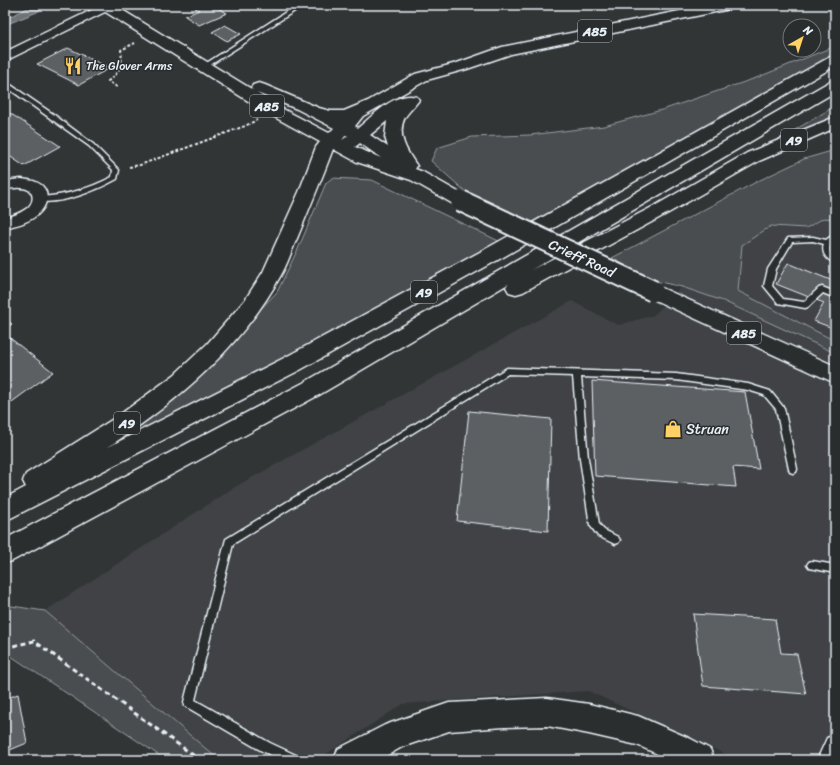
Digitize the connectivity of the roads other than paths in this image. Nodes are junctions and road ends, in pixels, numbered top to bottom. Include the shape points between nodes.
1 (301, 5) edge
2 (730, 5) edge
3 (105, 6) edge
4 (5, 57) edge
5 (835, 60) edge
6 (205, 66) junction
7 (462, 66) junction
8 (5, 83) edge
9 (835, 85) edge
10 (422, 86) junction
11 (312, 111) junction
12 (356, 113) junction
13 (835, 122) edge
14 (359, 135) junction
15 (339, 138) junction
16 (417, 176) junction
17 (5, 185) edge
18 (41, 199) junction
19 (5, 224) edge
20 (835, 237) edge
21 (827, 243) junction
22 (835, 261) edge
23 (835, 296) edge
24 (577, 374) junction
25 (835, 374) edge
26 (311, 389) junction
27 (793, 470) dead end
28 (5, 500) edge
29 (5, 510) edge
30 (615, 540) dead end
31 (5, 552) edge
32 (812, 565) dead end
33 (835, 569) edge
34 (835, 746) edge
35 (294, 760) edge
36 (349, 760) edge
37 (699, 760) edge
38 (829, 760) edge

1 - 6 lane
2 - 7 main road, A85 via 507,50
3 - 4 street
3 - 6 main road, A85
5 - 29 main road, A9 via 498,251 292,364
6 - 11 main road, A85
6 - 15 main road, A85 via 275,111
7 - 10 main road, A85
7 - 12 main road via 421,76
8 - 18 lane via 91,145 116,170 115,178 92,190 69,197
9 - 26 main road, A9
10 - 14 main road, A85
10 - 16 main road, A85 via 396,117 393,136 398,154
11 - 12 main road via 338,117
11 - 15 main road, A85
12 - 15 main road
13 - 26 main road, A9 via 753,157 521,285
14 - 15 main road
14 - 16 main road, A85
15 - 16 main road, Crieff Road / A85 via 362,158
15 - 28 main road, A9 via 325,147 272,274 252,305 215,350 182,381 126,424
16 - 25 main road, Crieff Road / A85, bridge via 461,201
17 - 18 street via 30,185 41,193
18 - 19 street via 33,212
20 - 21 lane
21 - 22 lane via 826,251
21 - 23 lane via 813,239 790,240 772,269 768,286 781,301 805,305 822,290
24 - 27 lane via 676,377 748,387 767,393 780,408
24 - 30 lane via 584,459 595,525 601,533
24 - 35 lane via 507,371 229,542 189,702 266,747
26 - 31 main road, A9
32 - 33 lane
34 - 38 street
36 - 37 main road via 396,735 449,717 548,712 638,731 681,749

